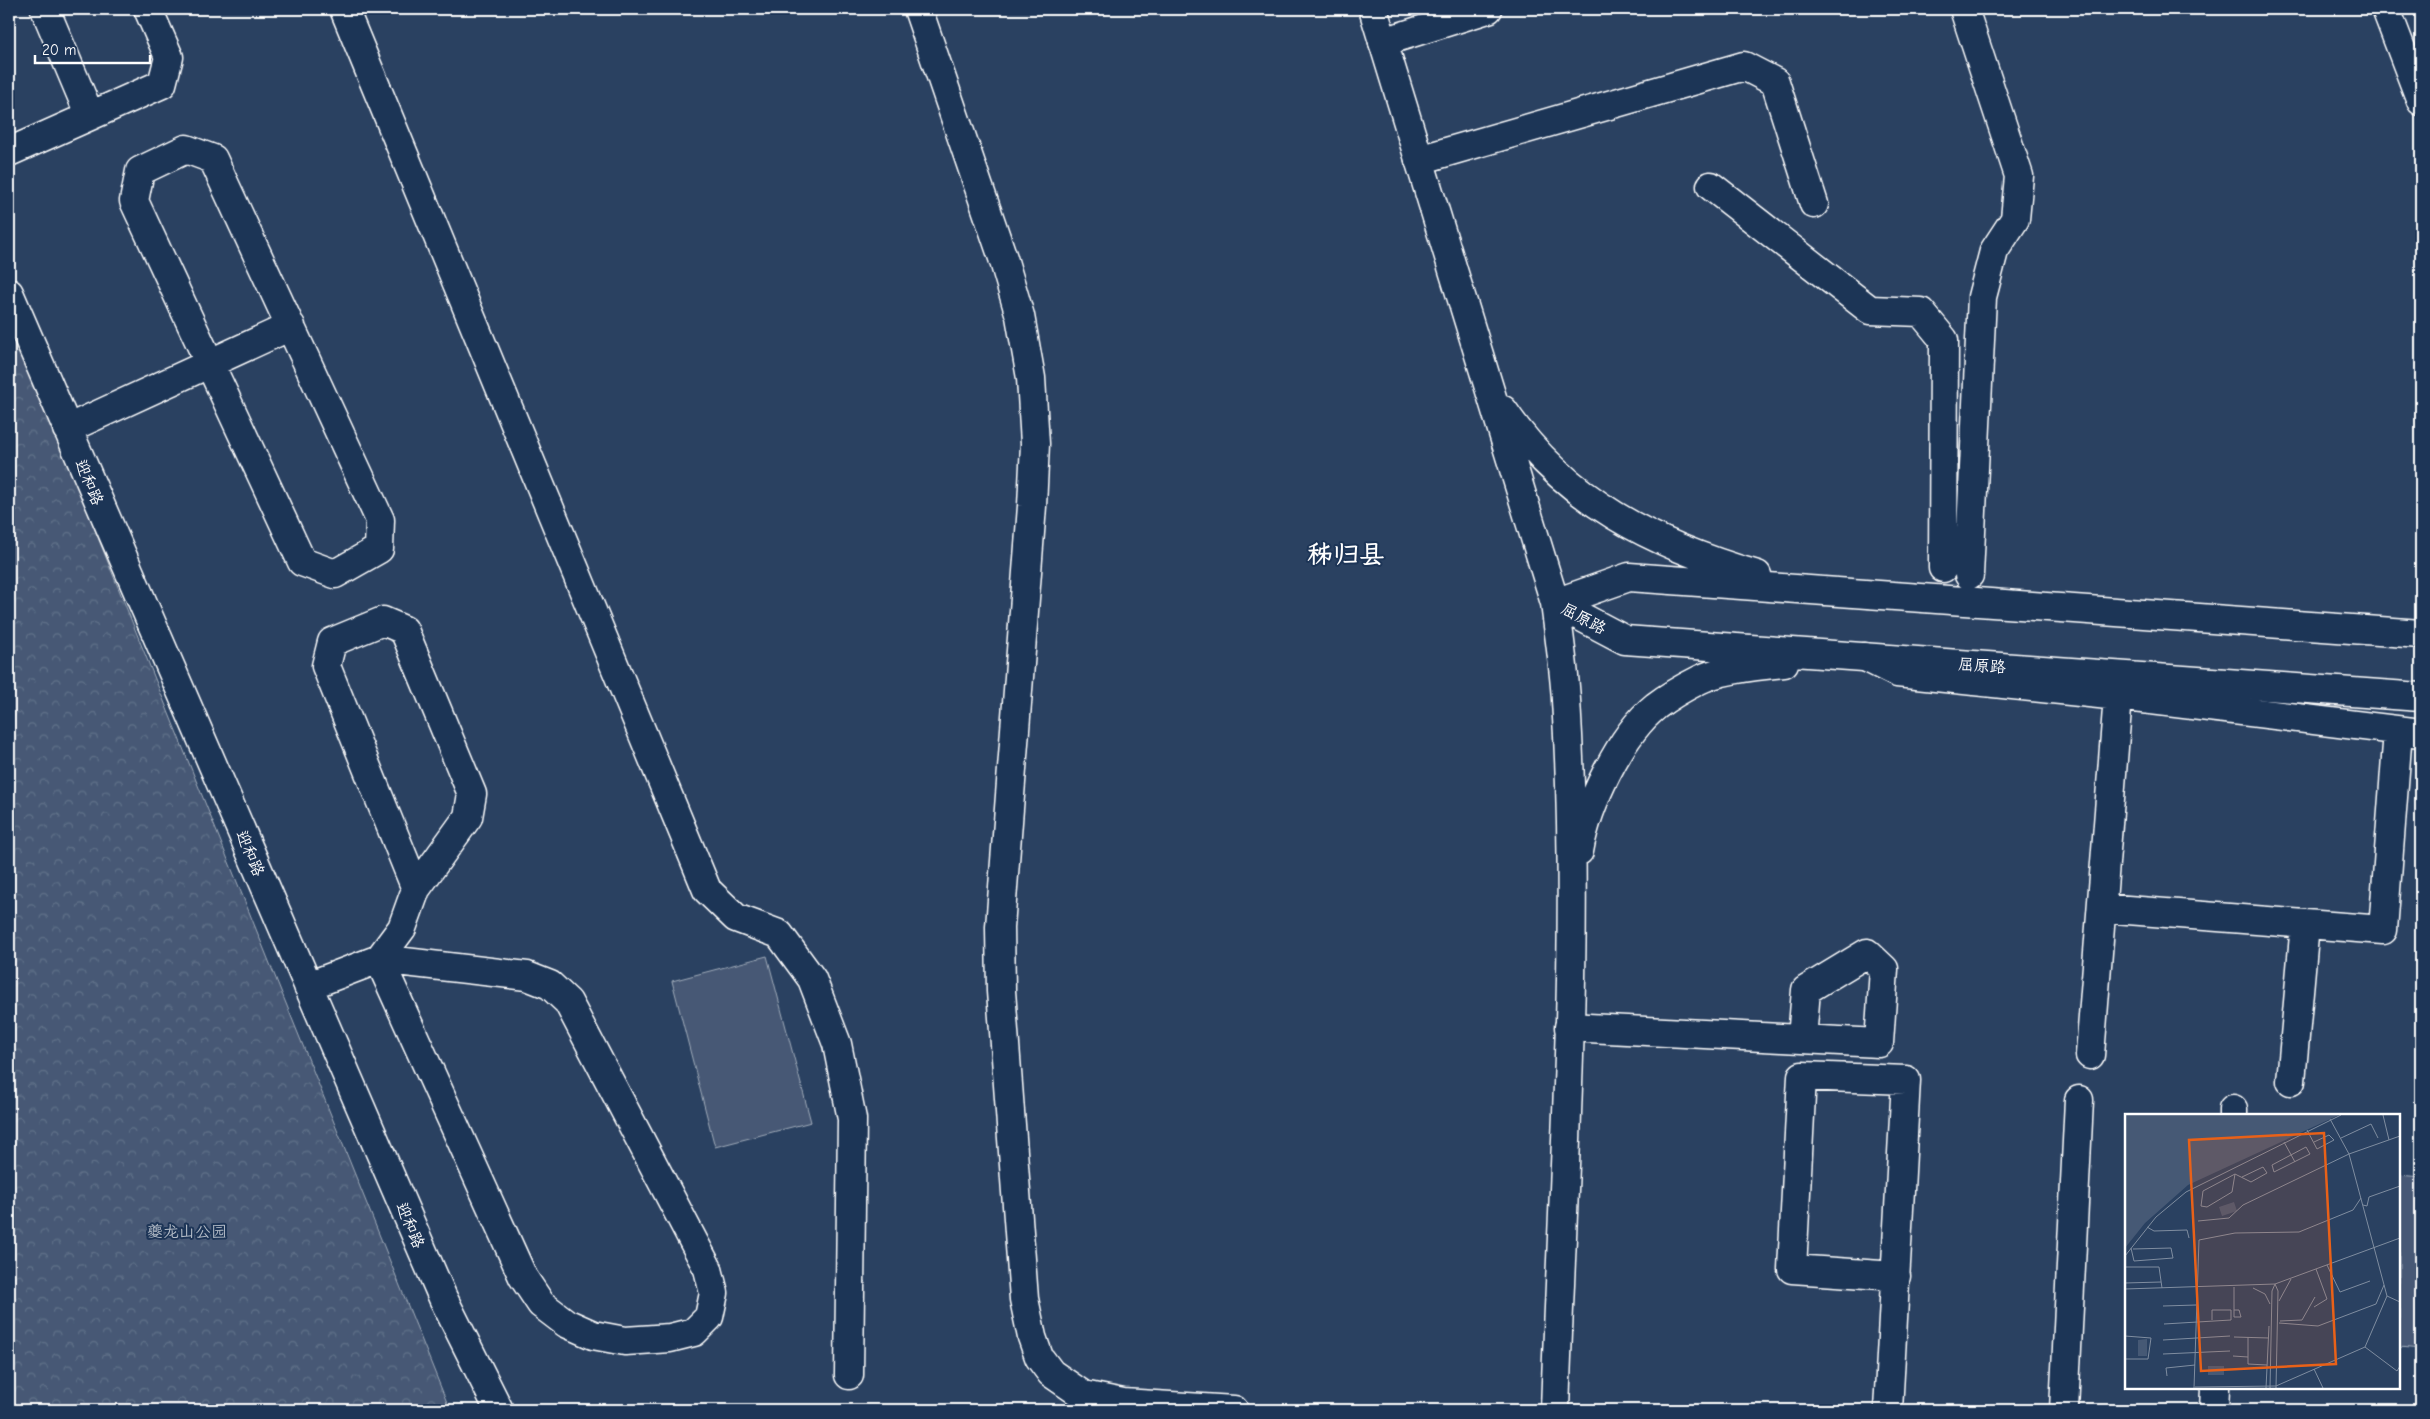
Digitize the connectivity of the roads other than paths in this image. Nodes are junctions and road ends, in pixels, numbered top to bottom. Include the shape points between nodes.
1 (45, 9) edge
2 (148, 9) edge
3 (344, 9) edge
4 (918, 9) edge
5 (1373, 9) edge
6 (1488, 9) edge
7 (1964, 9) edge
8 (2386, 9) edge
9 (1383, 42) junction
10 (2421, 101) edge
11 (90, 116) junction
12 (9, 152) edge
13 (1419, 160) junction
14 (1711, 186) dead end
15 (1814, 204) dead end
16 (9, 294) edge
17 (291, 326) junction
18 (209, 364) junction
19 (1490, 391) junction
20 (67, 429) junction
21 (1943, 568) dead end
22 (1969, 575) dead end
23 (1822, 590) junction
24 (1555, 603) junction
25 (2421, 634) edge
26 (1865, 657) junction
27 (2118, 696) junction
28 (2421, 697) edge
29 (2410, 732) edge
30 (416, 889) junction
31 (1571, 897) junction
32 (2102, 908) junction
33 (2305, 924) junction
34 (378, 959) junction
35 (308, 986) junction
36 (1568, 1027) junction
37 (1802, 1039) dead end
38 (2090, 1055) dead end
39 (2291, 1081) dead end
40 (2079, 1100) dead end
41 (1896, 1276) junction
42 (849, 1375) dead end
43 (2215, 1389) edge
44 (499, 1410) edge
45 (1234, 1410) edge
46 (1554, 1410) edge
47 (1888, 1410) edge
48 (2064, 1410) edge
49 (2214, 1410) edge

1 - 11 main road
2 - 11 main road via 169,57 162,84
3 - 42 main road via 707,890 736,918 778,934 812,979 837,1044 852,1119
4 - 45 main road via 1003,258 1020,316 1031,378 1035,444 1032,506 1000,927 1001,992 1024,1298 1032,1337 1039,1357 1051,1373 1083,1395 1123,1403
5 - 9 main road
6 - 9 main road
7 - 22 main road via 2019,176 2015,219 1994,251 1982,297
8 - 10 main road
9 - 13 main road
11 - 12 main road
13 - 15 main road via 1744,66 1775,82
13 - 19 main road
14 - 21 main road via 1870,310 1921,312 1944,340
16 - 20 main road, 迎和路
17 - 18 main road
17 - 18 main road via 213,158 186,149 140,171 134,201
17 - 18 main road via 380,520 379,549 335,574 302,562
18 - 20 main road
19 - 23 main road via 1518,432 1551,469 1589,500 1632,527 1723,565
19 - 24 main road
20 - 35 main road, 迎和路
23 - 24 main road, 屈原路 via 1629,577
23 - 25 main road, 屈原路
24 - 26 main road, 屈原路 via 1625,640
24 - 31 main road via 1566,698
26 - 27 main road via 1897,673
26 - 28 main road, 屈原路
26 - 31 main road via 1745,668 1700,679 1656,706 1621,746 1597,792 1580,844
27 - 29 main road
27 - 32 main road
29 - 33 main road via 2383,930
30 - 30 main road via 468,818 472,794 404,630 383,621 332,642 326,666
30 - 34 main road via 402,928
31 - 36 main road
32 - 33 main road
32 - 38 main road
33 - 39 main road
34 - 34 main road via 523,1277 541,1304 566,1323 593,1335 624,1341 670,1338 694,1332 709,1317 714,1293 708,1269 568,1002 550,985 527,976
34 - 35 main road
35 - 44 main road, 迎和路 via 443,1298
36 - 37 main road
36 - 46 main road
40 - 48 main road
41 - 41 main road via 1906,1080 1802,1076 1792,1269
41 - 47 main road
43 - 49 main road

